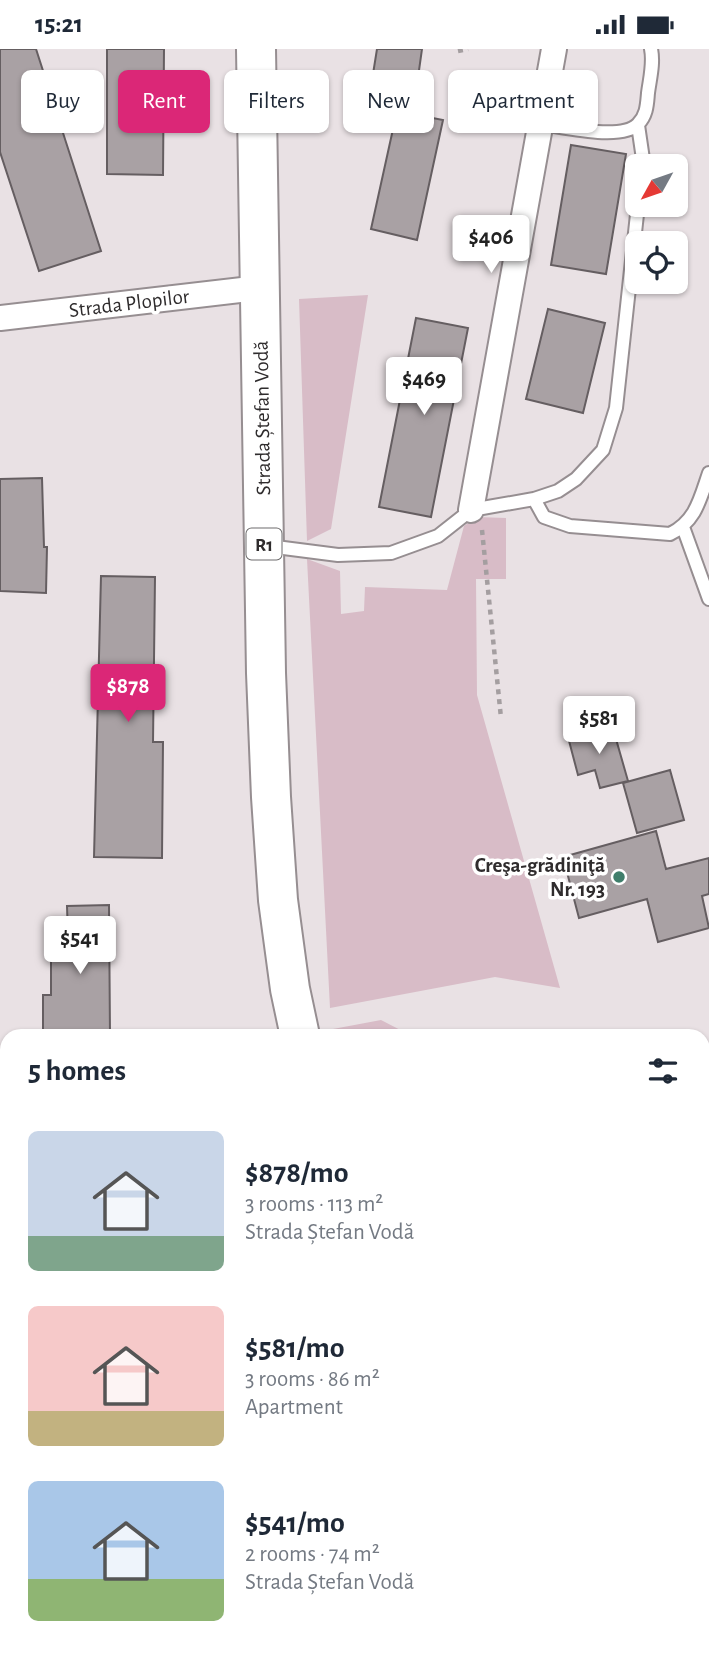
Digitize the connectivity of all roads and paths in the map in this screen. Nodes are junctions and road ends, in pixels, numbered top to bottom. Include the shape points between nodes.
1 (256, 49) edge
2 (468, 49) edge
3 (554, 49) edge
4 (650, 49) edge
5 (458, 51) dead end
6 (550, 70) edge
7 (638, 125) junction
8 (598, 131) edge
9 (539, 133) edge
10 (642, 154) edge
11 (637, 217) edge
12 (258, 288) junction
13 (0, 319) edge
14 (709, 473) edge
15 (534, 499) junction
16 (476, 509) junction
17 (683, 527) junction
18 (264, 545) junction
19 (709, 599) edge
20 (501, 718) dead end
21 (299, 1029) edge

1 - 12 highway, Strada Ștefan Vodă / R1
2 - 5 path
3 - 6 street
4 - 7 lane via 653,58 645,114
7 - 8 lane via 627,132
7 - 10 lane
9 - 16 street
11 - 15 lane via 616,408 603,450 576,479
12 - 13 street, Strada Plopilor
12 - 18 highway, Strada Ștefan Vodă / R1
14 - 17 lane via 694,516
15 - 16 lane
15 - 17 lane via 544,517 570,526 670,534
16 - 18 lane via 438,536 391,553 338,555
16 - 20 path
17 - 19 lane
18 - 21 highway, Strada Ștefan Vodă / R1 via 265,673 277,887

